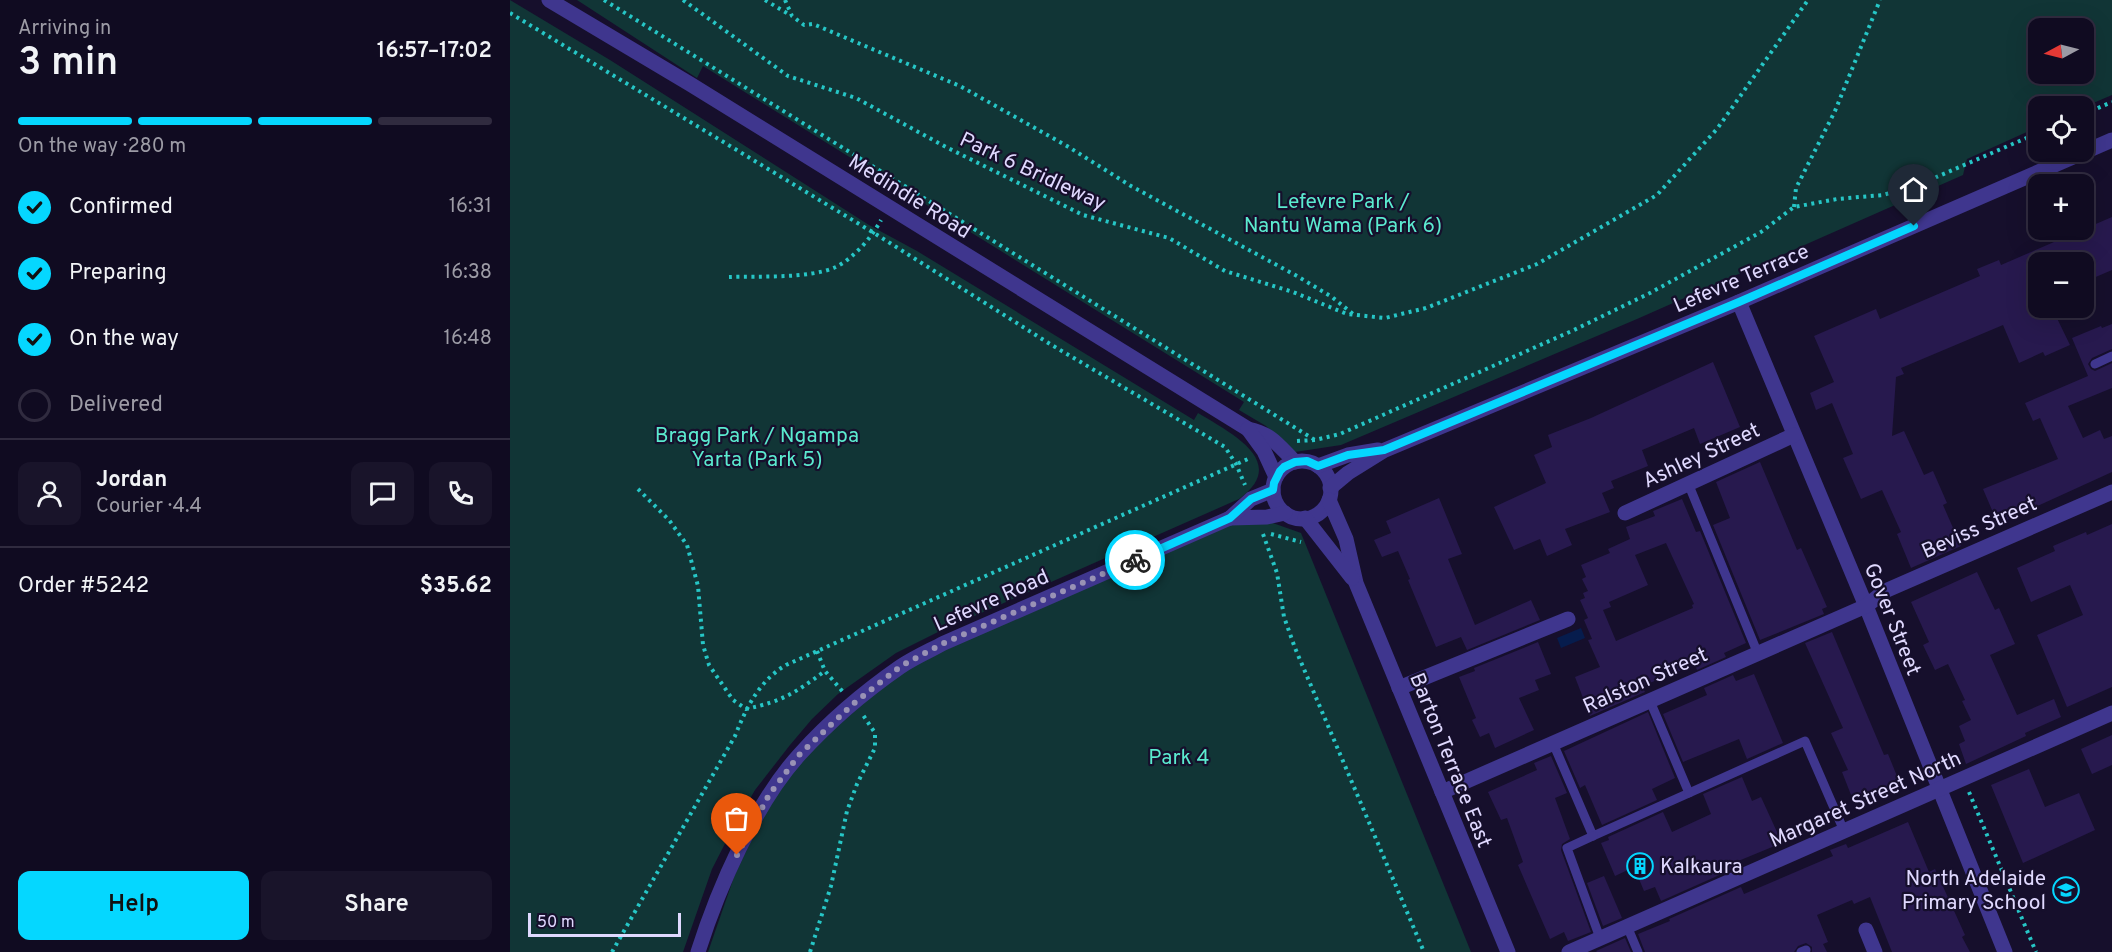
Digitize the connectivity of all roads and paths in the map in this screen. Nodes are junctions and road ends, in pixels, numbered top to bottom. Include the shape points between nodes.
1 (549, 0) edge
2 (604, 0) edge
3 (682, 0) edge
4 (765, 0) edge
5 (785, 0) edge
6 (1808, 0) edge
7 (1880, 0) edge
8 (510, 13) edge
9 (792, 16) junction
10 (2112, 102) edge
11 (2094, 110) edge
12 (2028, 137) edge
13 (2112, 140) edge
14 (1794, 207) junction
15 (874, 233) junction
16 (729, 277) dead end
17 (1739, 302) junction
18 (1355, 315) junction
19 (2112, 356) edge
20 (2095, 364) dead end
21 (1248, 429) junction
22 (1794, 435) junction
23 (1315, 440) junction
24 (1289, 442) dead end
25 (1384, 450) junction
26 (1253, 457) dead end
27 (1295, 462) junction
28 (1236, 464) junction
29 (1318, 466) junction
30 (1275, 483) junction
31 (1688, 483) junction
32 (638, 489) dead end
33 (1247, 489) dead end
34 (2112, 492) edge
35 (1329, 494) junction
36 (1285, 513) junction
37 (1625, 513) dead end
38 (1230, 518) junction
39 (1305, 518) junction
40 (1260, 525) dead end
41 (1263, 532) junction
42 (1305, 543) dead end
43 (1356, 583) junction
44 (1866, 606) junction
45 (1568, 620) dead end
46 (817, 651) junction
47 (1758, 654) junction
48 (825, 671) junction
49 (1399, 688) junction
50 (841, 690) dead end
51 (1650, 701) junction
52 (746, 710) junction
53 (2112, 714) edge
54 (864, 716) dead end
55 (1553, 743) junction
56 (1938, 789) junction
57 (1969, 790) dead end
58 (1442, 792) junction
59 (1689, 793) junction
60 (1844, 831) junction
61 (1593, 836) junction
62 (1627, 926) junction
63 (1866, 930) dead end
64 (1600, 938) junction
65 (612, 952) edge
66 (698, 952) edge
67 (810, 952) edge
68 (1424, 952) edge
69 (1508, 952) edge
70 (1569, 952) edge
71 (1638, 952) edge
72 (1875, 952) edge
73 (2005, 952) edge
74 (2036, 952) edge

1 - 21 street, Medindie Road
2 - 23 path
3 - 18 path, Park 6 Bridleway via 788,75 856,98 1083,215 1169,238 1226,271
4 - 9 path
5 - 9 path
6 - 18 path, Park 6 Bridleway via 1717,129 1657,195 1537,264 1437,304 1385,318
7 - 14 path via 1835,111 1796,188
8 - 15 path
9 - 18 path via 804,25 813,24 960,86 1131,186 1297,276
10 - 11 path
12 - 14 path via 1918,185 1883,195
13 - 17 street, Lefevre Terrace
14 - 23 path via 1761,232 1574,330 1340,434
15 - 16 path via 836,267 785,275
15 - 28 path via 1050,344 1225,447
17 - 22 street, Gover Street
17 - 25 street, Lefevre Terrace
19 - 20 lane
21 - 27 street, Medindie Road via 1263,432
21 - 30 street, Medindie Road via 1264,452
22 - 31 street, Ashley Street
22 - 44 street, Gover Street
23 - 24 path
25 - 29 street, Lefevre Terrace via 1348,455
25 - 35 street, Lefevre Terrace via 1348,473
26 - 28 path
27 - 29 street via 1307,461
27 - 30 street via 1284,467
28 - 33 path
28 - 46 path
29 - 35 street via 1326,475
30 - 36 street via 1276,503
30 - 38 street, Lefevre Road
31 - 37 street, Ashley Street
31 - 47 lane
32 - 52 path via 687,544 698,586 703,645 709,665 733,700
34 - 44 street, Beviss Street via 1885,591
35 - 39 street via 1319,513
35 - 43 street, Barton Terrace East via 1346,539
36 - 38 street, Lefevre Road
36 - 39 street
38 - 66 street, Lefevre Road via 944,643 901,666 853,704 799,755 769,795 726,876
39 - 43 street, Barton Terrace East
40 - 41 path
41 - 42 path
41 - 68 path via 1295,648
43 - 49 street, Barton Terrace East
44 - 47 street, Ralston Street
44 - 56 street, Gover Street
45 - 49 street
46 - 48 path
46 - 52 path via 775,671
47 - 51 street, Ralston Street
48 - 50 path
48 - 52 path via 777,702
49 - 58 street, Barton Terrace East
51 - 55 street, Ralston Street
51 - 59 lane
52 - 65 path
53 - 56 street, Margaret Street North
54 - 67 path via 874,733 875,748 847,811 831,885
55 - 58 street, Ralston Street
55 - 61 lane
56 - 60 street, Margaret Street North
56 - 73 street, Gover Street
57 - 74 path
58 - 69 street, Barton Terrace East
59 - 60 lane via 1805,741
59 - 61 lane
60 - 62 street, Margaret Street North
61 - 64 lane via 1567,848
62 - 64 street, Margaret Street North
62 - 71 lane
63 - 72 street
64 - 70 street, Margaret Street North

